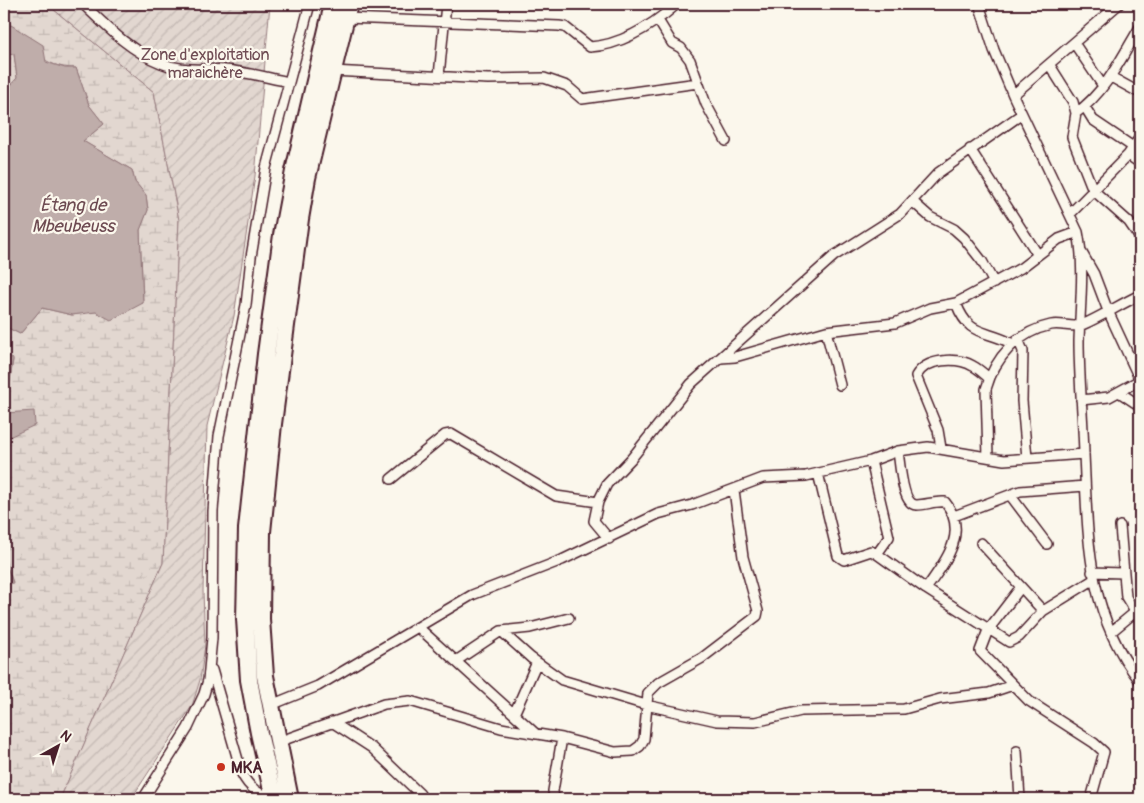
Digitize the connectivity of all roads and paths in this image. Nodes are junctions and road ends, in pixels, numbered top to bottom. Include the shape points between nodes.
1 (83, 4) edge
2 (310, 4) edge
3 (333, 4) edge
4 (446, 4) edge
5 (678, 4) edge
6 (979, 4) edge
7 (1119, 4) edge
8 (348, 11) edge
9 (658, 20) junction
10 (445, 22) junction
11 (1140, 27) edge
12 (1074, 43) junction
13 (1049, 64) junction
14 (332, 71) junction
15 (439, 76) junction
16 (1111, 77) junction
17 (289, 82) junction
18 (698, 83) junction
19 (1103, 86) junction
20 (1140, 93) edge
21 (1013, 95) junction
22 (1084, 107) junction
23 (1076, 113) junction
24 (1022, 114) junction
25 (1140, 136) edge
26 (726, 141) dead end
27 (970, 149) junction
28 (1130, 151) junction
29 (1140, 164) edge
30 (1093, 190) junction
31 (912, 201) junction
32 (1070, 213) junction
33 (1078, 232) junction
34 (1140, 238) edge
35 (1082, 253) junction
36 (1038, 255) junction
37 (994, 284) junction
38 (1140, 294) edge
39 (956, 303) junction
40 (1108, 311) junction
41 (1080, 326) junction
42 (826, 331) junction
43 (1015, 341) junction
44 (721, 358) junction
45 (989, 378) junction
46 (1140, 380) edge
47 (840, 385) dead end
48 (1119, 392) junction
49 (1081, 400) junction
50 (1140, 406) edge
51 (941, 448) junction
52 (898, 451) junction
53 (1084, 454) junction
54 (988, 457) junction
55 (1027, 458) junction
56 (871, 461) junction
57 (818, 473) junction
58 (391, 479) dead end
59 (1085, 486) junction
60 (734, 490) junction
61 (1010, 495) junction
62 (598, 502) junction
63 (954, 516) junction
64 (1120, 526) dead end
65 (609, 539) junction
66 (981, 543) dead end
67 (1047, 544) dead end
68 (877, 554) junction
69 (1122, 573) junction
70 (1092, 576) junction
71 (1021, 587) junction
72 (926, 589) junction
73 (1043, 611) junction
74 (1139, 614) edge
75 (569, 618) dead end
76 (418, 627) junction
77 (988, 630) junction
78 (501, 631) junction
79 (1111, 632) junction
80 (456, 661) junction
81 (537, 662) junction
82 (211, 665) junction
83 (1140, 681) edge
84 (1013, 685) junction
85 (646, 705) junction
86 (271, 706) junction
87 (514, 714) junction
88 (332, 722) junction
89 (537, 735) junction
90 (562, 738) junction
91 (278, 742) junction
92 (1017, 751) dead end
93 (420, 794) dead end
94 (143, 799) edge
95 (273, 799) edge
96 (290, 799) edge
97 (554, 799) edge
98 (1020, 799) edge
99 (1091, 799) edge

1 - 17 street via 117,36 163,64 197,70 224,70
2 - 17 street
3 - 95 highway via 282,235 247,529 245,619 249,680
4 - 10 street
5 - 9 street
6 - 21 street
7 - 12 street
8 - 10 street
8 - 14 highway
9 - 10 street via 618,40 590,47 559,26
9 - 18 street via 672,43 682,48 690,60
10 - 15 street
11 - 16 street
12 - 13 street
12 - 19 street
13 - 21 street
13 - 23 street via 1073,102
14 - 15 street
14 - 86 highway via 307,178 293,260 262,532 260,619
15 - 18 street via 544,78 567,86 582,99
16 - 19 street
16 - 20 street
17 - 82 street via 266,168 246,306 220,436 213,511
18 - 26 street
19 - 22 street
21 - 24 street
22 - 23 street
22 - 28 street via 1093,120
23 - 30 street via 1072,137
24 - 27 street
24 - 32 street
25 - 28 street
27 - 31 street via 938,173
27 - 36 street
28 - 29 street
28 - 30 street
30 - 32 street
30 - 34 street via 1129,222
31 - 37 street via 930,217 964,238 982,260
31 - 44 street via 900,214 834,256
32 - 33 street
33 - 35 street
33 - 36 street via 1059,239
35 - 40 street
35 - 41 street
36 - 37 street
37 - 39 street
38 - 40 street
39 - 42 street via 930,308 895,323
39 - 43 street via 971,329
40 - 41 street
40 - 46 street
41 - 43 street via 1052,325
41 - 49 street
42 - 44 street via 735,357
42 - 47 street
43 - 45 street
43 - 55 street via 1023,351 1022,401
44 - 62 street via 672,406 607,484
45 - 51 street via 973,366 958,361 942,360 919,371 916,376 938,430
45 - 54 street via 984,401
46 - 48 street
48 - 49 street via 1100,399
48 - 50 street
49 - 53 street
51 - 52 street
51 - 54 street
52 - 56 street
52 - 63 street via 908,501 915,506 945,502
53 - 55 street
53 - 59 street
54 - 55 street via 1004,460
56 - 57 street
56 - 68 street via 889,537
57 - 60 street via 763,478
57 - 68 street via 838,556 844,560 870,551
58 - 62 street via 448,434 457,436 556,496
59 - 61 street via 1020,491
59 - 70 street
60 - 65 street via 692,506 658,514
60 - 85 street via 737,527 757,616 702,658 658,683 648,693
61 - 63 street
61 - 67 street
62 - 65 street via 594,521
63 - 72 street via 956,529 952,549
64 - 69 street
65 - 76 street via 472,595
66 - 71 street
68 - 72 street
69 - 70 street
69 - 74 street via 1126,598
70 - 73 street
70 - 79 street
71 - 73 street
71 - 77 street
72 - 77 street
73 - 77 street via 1014,641 1009,642
74 - 79 street
75 - 78 street
76 - 80 street
76 - 86 street via 318,686
77 - 84 street via 980,651
78 - 80 street
78 - 81 street
79 - 83 street
80 - 87 street
81 - 85 street via 562,680
81 - 87 street
82 - 94 street via 204,694 188,728
82 - 95 street via 218,699 242,774 258,793
84 - 85 street via 989,693 940,699 904,709 801,710 755,722 717,721
84 - 99 street via 1029,701 1104,752
85 - 90 street via 644,739 633,751 616,752
86 - 91 highway
87 - 89 street
88 - 89 street via 384,704 410,701 500,728
88 - 91 street
88 - 93 street via 372,748
89 - 90 street
90 - 97 street
91 - 96 highway
92 - 98 street

